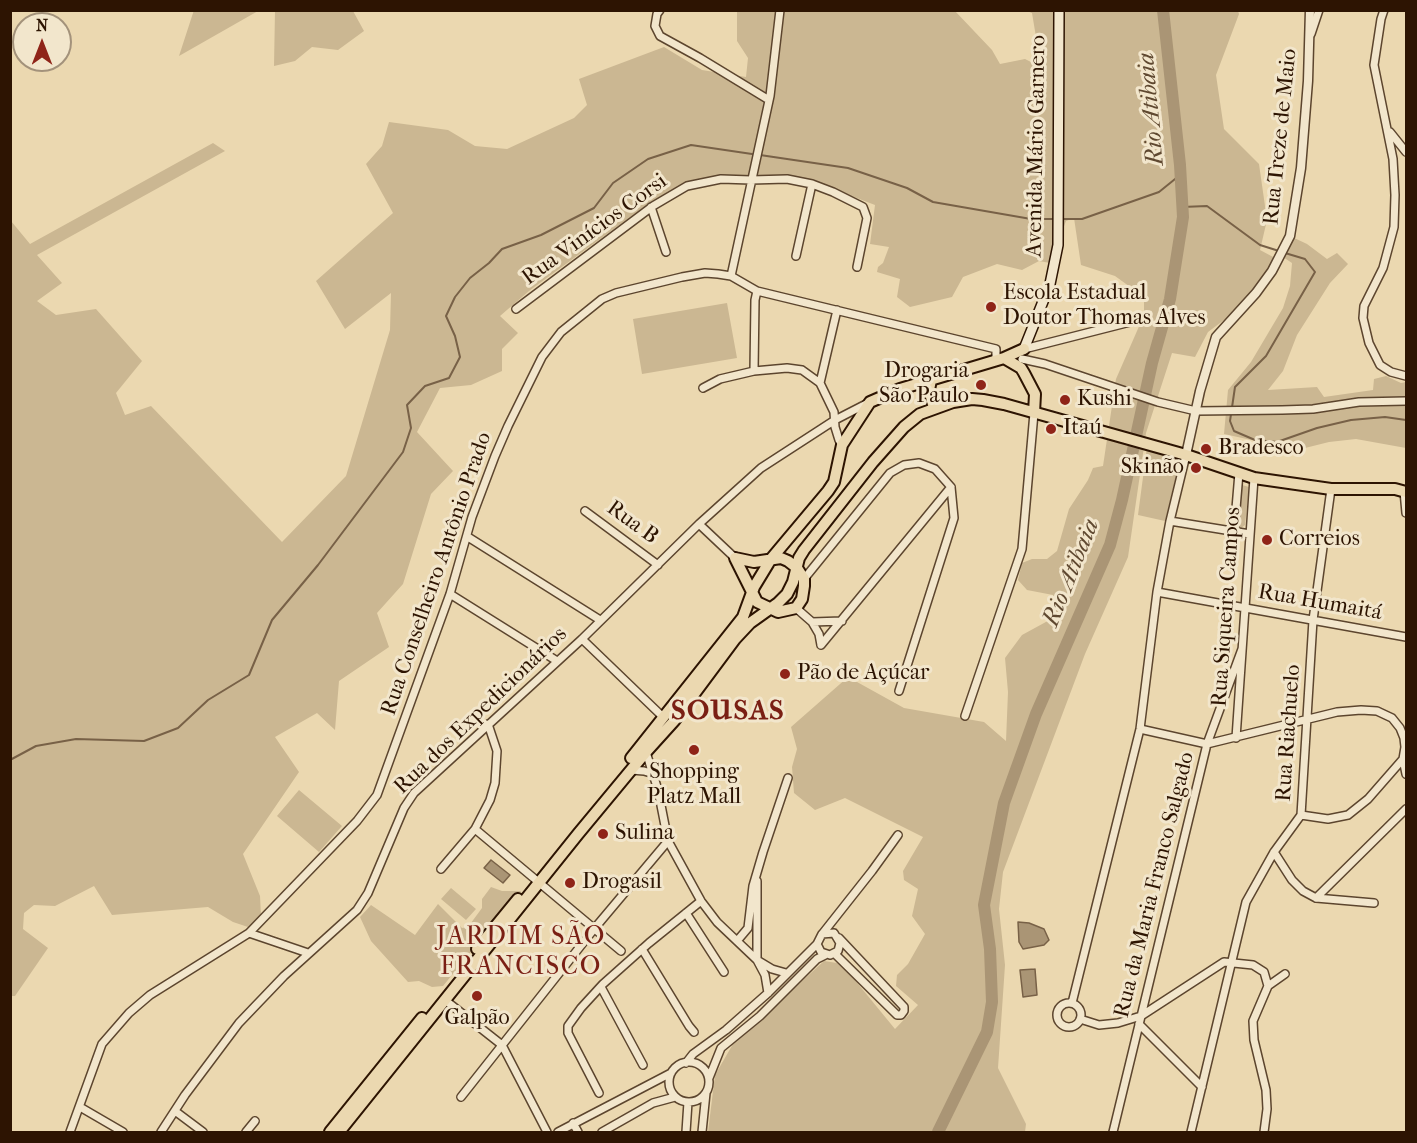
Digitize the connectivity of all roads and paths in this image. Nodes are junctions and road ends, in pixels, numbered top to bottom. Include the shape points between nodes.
1 (780, 10) edge
2 (1059, 10) edge
3 (1310, 10) edge
4 (1319, 10) edge
5 (1384, 10) edge
6 (658, 12) edge
7 (1309, 38) junction
8 (769, 100) junction
9 (1389, 130) junction
10 (1407, 152) edge
11 (751, 180) junction
12 (812, 184) junction
13 (651, 207) junction
14 (666, 252) dead end
15 (796, 256) dead end
16 (857, 267) dead end
17 (731, 276) junction
18 (757, 291) junction
19 (516, 309) dead end
20 (837, 310) junction
21 (1138, 320) dead end
22 (999, 356) junction
23 (1022, 359) junction
24 (754, 371) junction
25 (1407, 376) edge
26 (931, 380) junction
27 (820, 383) junction
28 (703, 388) dead end
29 (1407, 401) edge
30 (870, 402) junction
31 (934, 408) junction
32 (1196, 411) junction
33 (1034, 413) junction
34 (835, 420) junction
35 (842, 445) junction
36 (1186, 454) junction
37 (1239, 473) junction
38 (1254, 478) junction
39 (951, 487) junction
40 (1331, 489) junction
41 (1405, 492) edge
42 (585, 511) dead end
43 (1407, 513) edge
44 (1170, 521) junction
45 (699, 524) junction
46 (1234, 532) junction
47 (1250, 534) junction
48 (468, 537) junction
49 (735, 558) junction
50 (771, 559) junction
51 (658, 565) junction
52 (797, 568) junction
53 (804, 579) junction
54 (1157, 592) junction
55 (450, 594) junction
56 (752, 595) junction
57 (796, 608) junction
58 (1245, 608) junction
59 (768, 609) junction
60 (600, 620) junction
61 (1313, 620) junction
62 (842, 621) junction
63 (812, 622) junction
64 (1407, 637) edge
65 (582, 639) junction
66 (1242, 649) junction
67 (557, 661) junction
68 (899, 691) dead end
69 (965, 716) dead end
70 (663, 717) junction
71 (1309, 719) junction
72 (488, 724) junction
73 (1140, 729) junction
74 (1236, 738) junction
75 (1207, 744) junction
76 (646, 752) junction
77 (1403, 759) junction
78 (631, 770) junction
79 (654, 774) junction
80 (1407, 774) edge
81 (788, 778) dead end
82 (1407, 809) edge
83 (1301, 815) junction
84 (475, 829) junction
85 (898, 835) dead end
86 (668, 841) junction
87 (1274, 852) junction
88 (441, 869) dead end
89 (757, 877) junction
90 (537, 880) junction
91 (1316, 898) junction
92 (701, 901) junction
93 (1374, 903) dead end
94 (844, 907) junction
95 (686, 913) junction
96 (594, 928) junction
97 (249, 933) junction
98 (822, 934) junction
99 (839, 938) junction
100 (737, 941) junction
101 (817, 944) junction
102 (642, 949) junction
103 (621, 951) dead end
104 (308, 953) junction
105 (835, 954) junction
106 (825, 955) junction
107 (757, 960) junction
108 (1233, 962) junction
109 (724, 972) dead end
110 (786, 973) junction
111 (1285, 974) dead end
112 (1268, 986) junction
113 (601, 987) junction
114 (768, 993) junction
115 (445, 1000) junction
116 (1072, 1003) junction
117 (1080, 1019) junction
118 (1140, 1020) junction
119 (694, 1032) dead end
120 (502, 1045) junction
121 (686, 1063) junction
122 (643, 1065) dead end
123 (671, 1073) junction
124 (709, 1078) junction
125 (1202, 1087) junction
126 (599, 1093) dead end
127 (706, 1093) junction
128 (461, 1096) dead end
129 (675, 1096) junction
130 (688, 1102) junction
131 (80, 1107) junction
132 (175, 1110) junction
133 (255, 1121) dead end
134 (573, 1124) junction
135 (70, 1132) edge
136 (123, 1132) edge
137 (160, 1132) edge
138 (203, 1132) edge
139 (246, 1132) edge
140 (330, 1132) edge
141 (339, 1132) edge
142 (547, 1132) edge
143 (558, 1132) edge
144 (578, 1132) edge
145 (602, 1132) edge
146 (686, 1132) edge
147 (702, 1132) edge
148 (1113, 1132) edge
149 (1191, 1132) edge
150 (1264, 1132) edge

1 - 8 street
2 - 23 main road, Avenida Mário Garnero via 1058,245 1050,284
3 - 7 street, Rua Treze de Maio
4 - 7 street
5 - 9 street via 1374,65
6 - 8 street via 655,26 660,36
7 - 32 street, Rua Treze de Maio via 1301,168 1290,236 1256,293 1216,337
8 - 11 street
9 - 10 street
9 - 25 street via 1394,226 1363,318 1380,365
11 - 12 street, Rua Vinícios Corsi via 787,178
11 - 13 street, Rua Vinícios Corsi via 721,179 687,186
11 - 17 street
12 - 15 street
12 - 16 street, Rua Vinícios Corsi via 863,207 867,213
13 - 14 street
13 - 19 street, Rua Vinícios Corsi
17 - 18 street, Rua Conselheiro Antônio Prado
17 - 48 street, Rua Conselheiro Antônio Prado via 705,273 616,292 561,332 542,357 508,426 472,517
18 - 20 street, Rua Conselheiro Antônio Prado
18 - 24 street
20 - 22 street, Rua Conselheiro Antônio Prado
20 - 27 street
21 - 23 street
22 - 23 main road
22 - 23 main road
22 - 26 main road
23 - 32 street
23 - 33 main road via 1035,394
24 - 27 street via 802,370
24 - 28 street via 720,379
26 - 30 main road
26 - 31 main road via 929,390
27 - 34 street
29 - 32 street via 1359,402 1314,409
30 - 34 street, Rua dos Expedicionários
30 - 35 main road
31 - 33 main road via 972,399
31 - 52 main road via 904,427 873,462 804,550
32 - 36 street, Rua Treze de Maio
33 - 36 main road
33 - 69 street via 1022,549
34 - 35 street
34 - 45 street, Rua dos Expedicionários via 761,468
35 - 50 main road via 834,482
36 - 37 main road
36 - 44 street
37 - 38 main road
37 - 46 street
38 - 40 main road
38 - 47 street, Rua Siqueira Campos
39 - 53 street via 935,469 919,463 890,473
39 - 62 street
39 - 68 street via 954,518
40 - 41 main road
40 - 61 street, Rua Riachuelo
41 - 43 street
42 - 51 street, Rua B
44 - 46 street
44 - 54 street
45 - 49 street
45 - 51 street, Rua dos Expedicionários
46 - 47 street
47 - 58 street, Rua Siqueira Campos
48 - 55 street, Rua Conselheiro Antônio Prado
48 - 60 street
49 - 50 main road
49 - 56 main road
50 - 52 main road via 781,558
50 - 56 main road via 757,579
51 - 60 street, Rua dos Expedicionários
52 - 53 main road
52 - 59 main road via 787,594
53 - 57 main road via 804,593
54 - 58 street, Rua Humaitá
54 - 73 street
55 - 67 street
55 - 97 street, Rua Conselheiro Antônio Prado via 377,795 357,821
56 - 59 main road
56 - 70 main road via 743,617
57 - 59 main road via 778,612
57 - 63 street
58 - 61 street, Rua Humaitá
58 - 66 street, Rua Siqueira Campos
59 - 76 main road via 735,639
60 - 65 street, Rua dos Expedicionários
61 - 64 street, Rua Humaitá
61 - 71 street, Rua Riachuelo
62 - 63 street
62 - 63 street via 821,645
65 - 67 street, Rua dos Expedicionários
65 - 70 street
66 - 74 street, Rua Siqueira Campos
66 - 75 street, Rua da Maria Franco Salgado
67 - 72 street, Rua dos Expedicionários
70 - 90 main road
71 - 74 street
71 - 77 street via 1337,712 1377,711 1392,718 1400,729 1405,747
71 - 83 street, Rua Riachuelo
72 - 84 street via 497,751 497,769 490,800
72 - 104 street, Rua dos Expedicionários via 414,793 357,910
73 - 75 street
73 - 116 street
74 - 75 street
75 - 118 street, Rua da Maria Franco Salgado
76 - 78 main road
76 - 79 street
77 - 80 street
77 - 83 street via 1368,799 1348,815 1328,819
78 - 79 street
78 - 90 main road
79 - 86 street
81 - 89 street
82 - 91 street
83 - 87 street, Rua Riachuelo
84 - 88 street
84 - 90 street
85 - 94 street
86 - 92 street
86 - 96 street
87 - 91 street via 1292,880
87 - 108 street, Rua Riachuelo via 1246,902
89 - 100 street via 748,928
89 - 107 street
90 - 96 street
90 - 115 main road
90 - 140 main road
91 - 93 street
92 - 95 street
92 - 100 street
94 - 98 street
94 - 99 street via 836,924
95 - 102 street
95 - 109 street
96 - 103 street
96 - 120 street
97 - 104 street
97 - 131 street, Rua Conselheiro Antônio Prado via 150,995 129,1013 102,1044
98 - 99 street via 834,933
98 - 101 street
99 - 105 street via 840,947
99 - 105 street via 904,1007 901,1015
100 - 107 street
101 - 106 street
101 - 110 street
102 - 113 street
102 - 119 street
104 - 132 street, Rua dos Expedicionários via 239,1023
105 - 106 street
106 - 124 street via 721,1048
107 - 110 street
107 - 114 street
108 - 112 street via 1253,965 1264,972
108 - 118 street via 1214,967
108 - 125 street, Rua Riachuelo
110 - 114 street
111 - 112 street
112 - 150 street via 1253,1021 1268,1109
113 - 122 street
113 - 126 street via 568,1026
114 - 121 street
115 - 120 street
115 - 141 main road
116 - 117 street via 1080,1011
116 - 117 street via 1060,1006 1059,1022 1069,1027
117 - 118 street via 1099,1025
118 - 125 street
118 - 148 street, Rua da Maria Franco Salgado
120 - 128 street
120 - 142 street
121 - 123 street
121 - 124 street via 701,1066
123 - 129 street via 670,1090
123 - 134 street
124 - 127 street
125 - 149 street, Rua Riachuelo
127 - 130 street
127 - 147 street
129 - 130 street
129 - 145 street via 653,1102
130 - 146 street
131 - 135 street, Rua Conselheiro Antônio Prado
131 - 136 street
132 - 137 street, Rua dos Expedicionários
132 - 138 street
133 - 139 street
134 - 143 street
134 - 144 street

